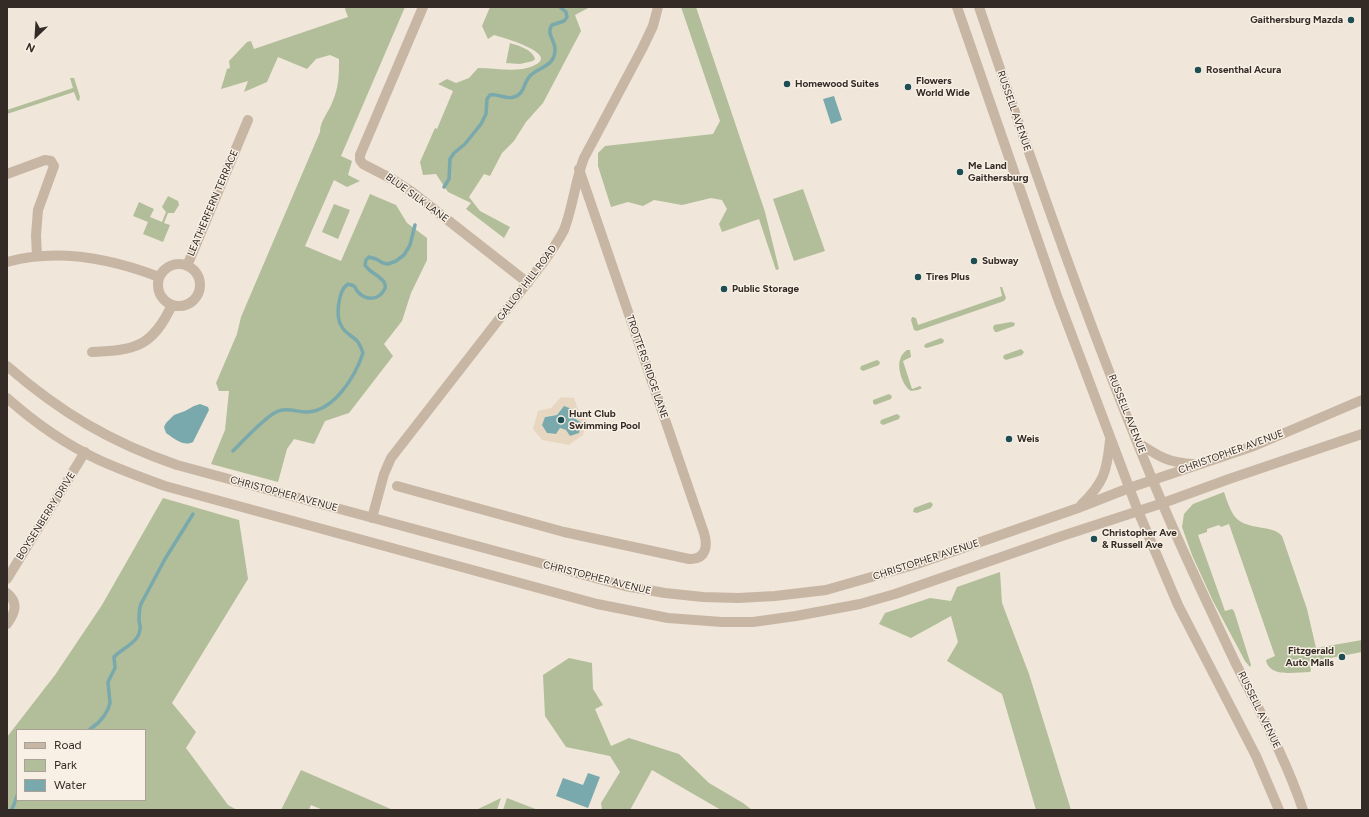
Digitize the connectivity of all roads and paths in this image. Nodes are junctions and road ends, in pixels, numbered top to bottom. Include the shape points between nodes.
1 (423, 7) edge
2 (658, 7) edge
3 (957, 7) edge
4 (979, 7) edge
5 (248, 120) dead end
6 (579, 169) junction
7 (7, 174) edge
8 (37, 256) junction
9 (7, 262) edge
10 (187, 266) junction
11 (160, 277) junction
12 (528, 282) junction
13 (172, 305) junction
14 (92, 352) dead end
15 (7, 366) edge
16 (7, 398) edge
17 (1362, 400) edge
18 (1362, 434) edge
19 (1110, 438) junction
20 (1137, 442) junction
21 (85, 452) junction
22 (1201, 464) junction
23 (1153, 480) junction
24 (397, 486) dead end
25 (1129, 488) junction
26 (1163, 503) junction
27 (1078, 508) junction
28 (1138, 511) junction
29 (372, 518) junction
30 (7, 579) edge
31 (7, 593) edge
32 (7, 624) edge
33 (1279, 810) edge
34 (1303, 810) edge

1 - 12 street, BLUE SILK LANE via 360,158 363,164 412,192
2 - 6 street, GALLOP HILL ROAD via 650,33
3 - 19 street, RUSSELL AVENUE via 1057,296
4 - 20 street, RUSSELL AVENUE via 1071,271
5 - 10 street, LEATHERFERN TERRACE
6 - 12 street, GALLOP HILL ROAD via 564,229 551,253
6 - 24 street, TROTTERS RIDGE LANE via 706,537 704,553 692,559 564,532
7 - 8 street via 45,160 54,166 38,210
8 - 9 street
8 - 11 street via 64,256 123,264
10 - 11 street via 182,264 169,267
10 - 13 street, LEATHERFERN TERRACE via 195,271 199,278 199,291 193,301 186,305
11 - 13 street via 160,294
12 - 29 street, GALLOP HILL ROAD via 391,458
13 - 14 street via 155,333 144,342 124,350
15 - 29 street, CHRISTOPHER AVENUE via 31,387 77,419 112,439 146,454
16 - 21 street, CHRISTOPHER AVENUE via 46,428
17 - 22 street, CHRISTOPHER AVENUE via 1254,446
18 - 26 street, CHRISTOPHER AVENUE
19 - 25 street, RUSSELL AVENUE
19 - 27 street via 1108,464 1104,476 1097,488
20 - 22 street via 1166,459 1178,463
20 - 23 street, RUSSELL AVENUE
21 - 28 street, CHRISTOPHER AVENUE via 123,470 216,501 597,604 695,621 753,622 860,604
21 - 30 street, BOYSENBERRY DRIVE
22 - 23 street, CHRISTOPHER AVENUE
23 - 25 street, CHRISTOPHER AVENUE
23 - 26 street, RUSSELL AVENUE
25 - 27 street, CHRISTOPHER AVENUE
25 - 28 street, RUSSELL AVENUE
26 - 28 street, CHRISTOPHER AVENUE
26 - 34 street, RUSSELL AVENUE via 1204,597 1279,751
27 - 29 street, CHRISTOPHER AVENUE via 870,578 812,592 738,598 665,593 625,586
28 - 33 street, RUSSELL AVENUE via 1178,605 1256,756
31 - 32 street via 15,606

